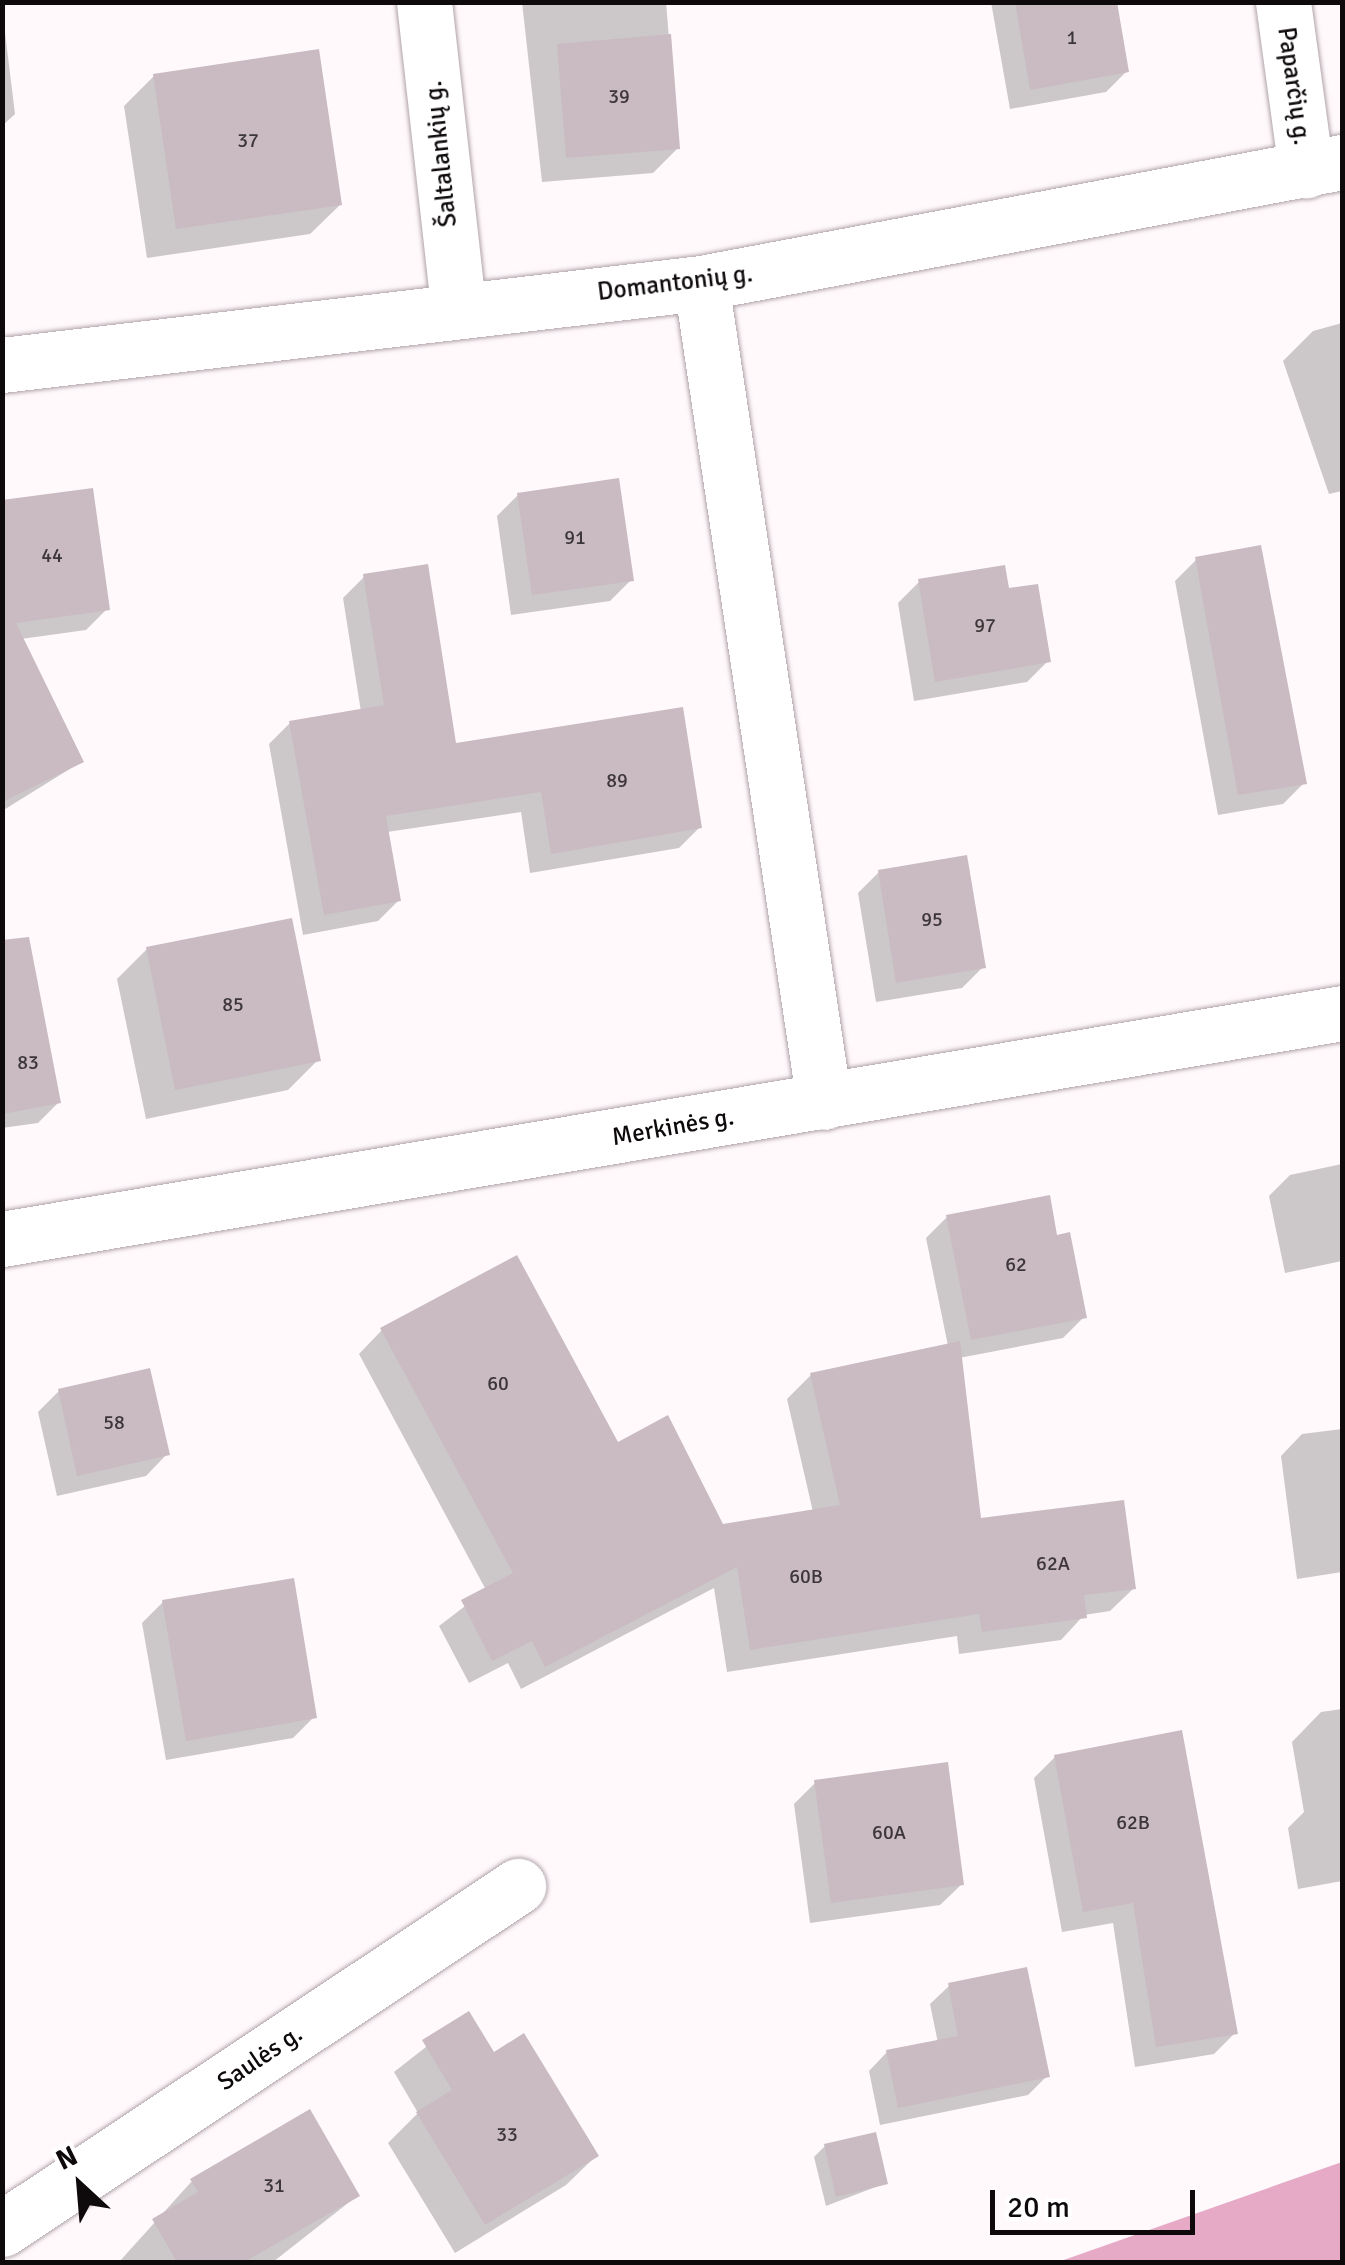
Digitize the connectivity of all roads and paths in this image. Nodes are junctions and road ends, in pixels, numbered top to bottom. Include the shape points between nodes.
1 (424, 2) edge
2 (1283, 2) edge
3 (1324, 166) edge
4 (702, 283) junction
5 (458, 306) junction
6 (2, 365) edge
7 (1342, 1013) edge
8 (824, 1102) junction
9 (2, 1240) edge
10 (518, 1886) dead end
11 (2, 2229) edge

1 - 5 street, Šaltalankių g.
2 - 3 street, Paparčių g.
3 - 4 street, Domantonių g.
4 - 5 street, Domantonių g.
4 - 8 street
5 - 6 street, Domantonių g.
7 - 8 street, Merkinės g.
8 - 9 street, Merkinės g.
10 - 11 street, Saulės g.

